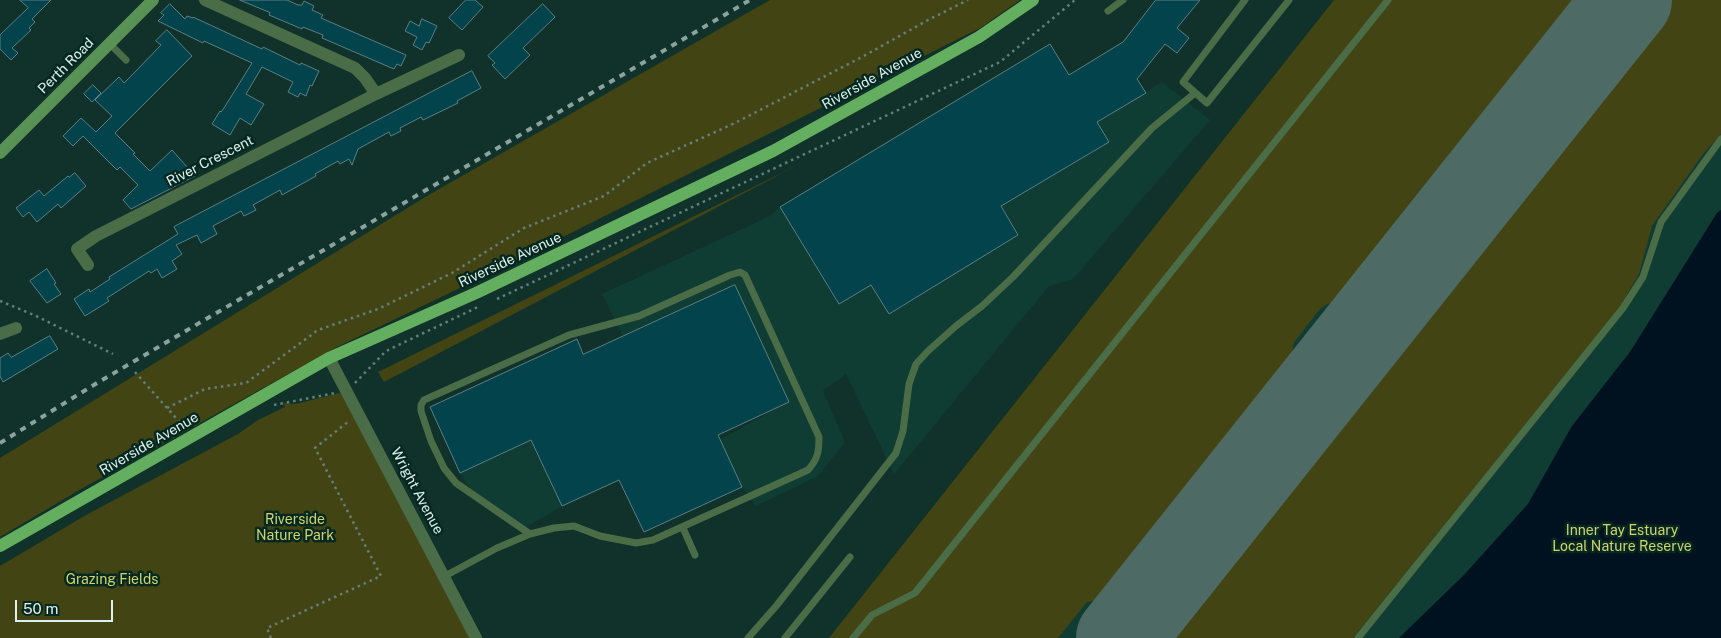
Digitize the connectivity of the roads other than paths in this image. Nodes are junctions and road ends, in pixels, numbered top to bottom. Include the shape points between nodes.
1 (153, 0) edge
2 (205, 0) edge
3 (1033, 0) edge
4 (1123, 0) edge
5 (1245, 0) edge
6 (1288, 0) edge
7 (1388, 0) edge
8 (1108, 11) dead end
9 (110, 44) junction
10 (459, 55) dead end
11 (126, 60) dead end
12 (1195, 93) junction
13 (376, 94) junction
14 (1721, 139) edge
15 (0, 153) edge
16 (88, 265) dead end
17 (16, 328) dead end
18 (0, 334) edge
19 (330, 358) junction
20 (683, 528) junction
21 (530, 534) junction
22 (0, 546) edge
23 (696, 555) dead end
24 (850, 557) dead end
25 (445, 576) junction
26 (476, 638) edge
27 (748, 638) edge
28 (785, 638) edge
29 (853, 638) edge
30 (1358, 638) edge

1 - 9 street, Perth Road
2 - 13 street via 355,68
3 - 19 main road, Riverside Avenue via 979,37 773,151 476,293
4 - 8 lane
5 - 12 lane via 1183,82
6 - 12 lane via 1207,103
7 - 29 lane via 915,593 872,614
9 - 11 lane
9 - 15 street, Perth Road
10 - 13 street, River Crescent
12 - 27 lane via 1152,128 1013,277 916,364 896,453
13 - 16 street, River Crescent via 96,236 77,249
14 - 30 lane via 1661,222 1642,277 1624,308
17 - 18 street
19 - 22 main road, Riverside Avenue
19 - 25 street, Wright Avenue
20 - 21 lane via 636,543 600,536 574,526
20 - 21 lane via 808,470 816,461 819,450 812,419 746,275 740,272 638,316 569,335 424,400 421,411 444,468 456,483
20 - 23 lane
21 - 25 lane
24 - 28 lane
25 - 26 street, Wright Avenue

